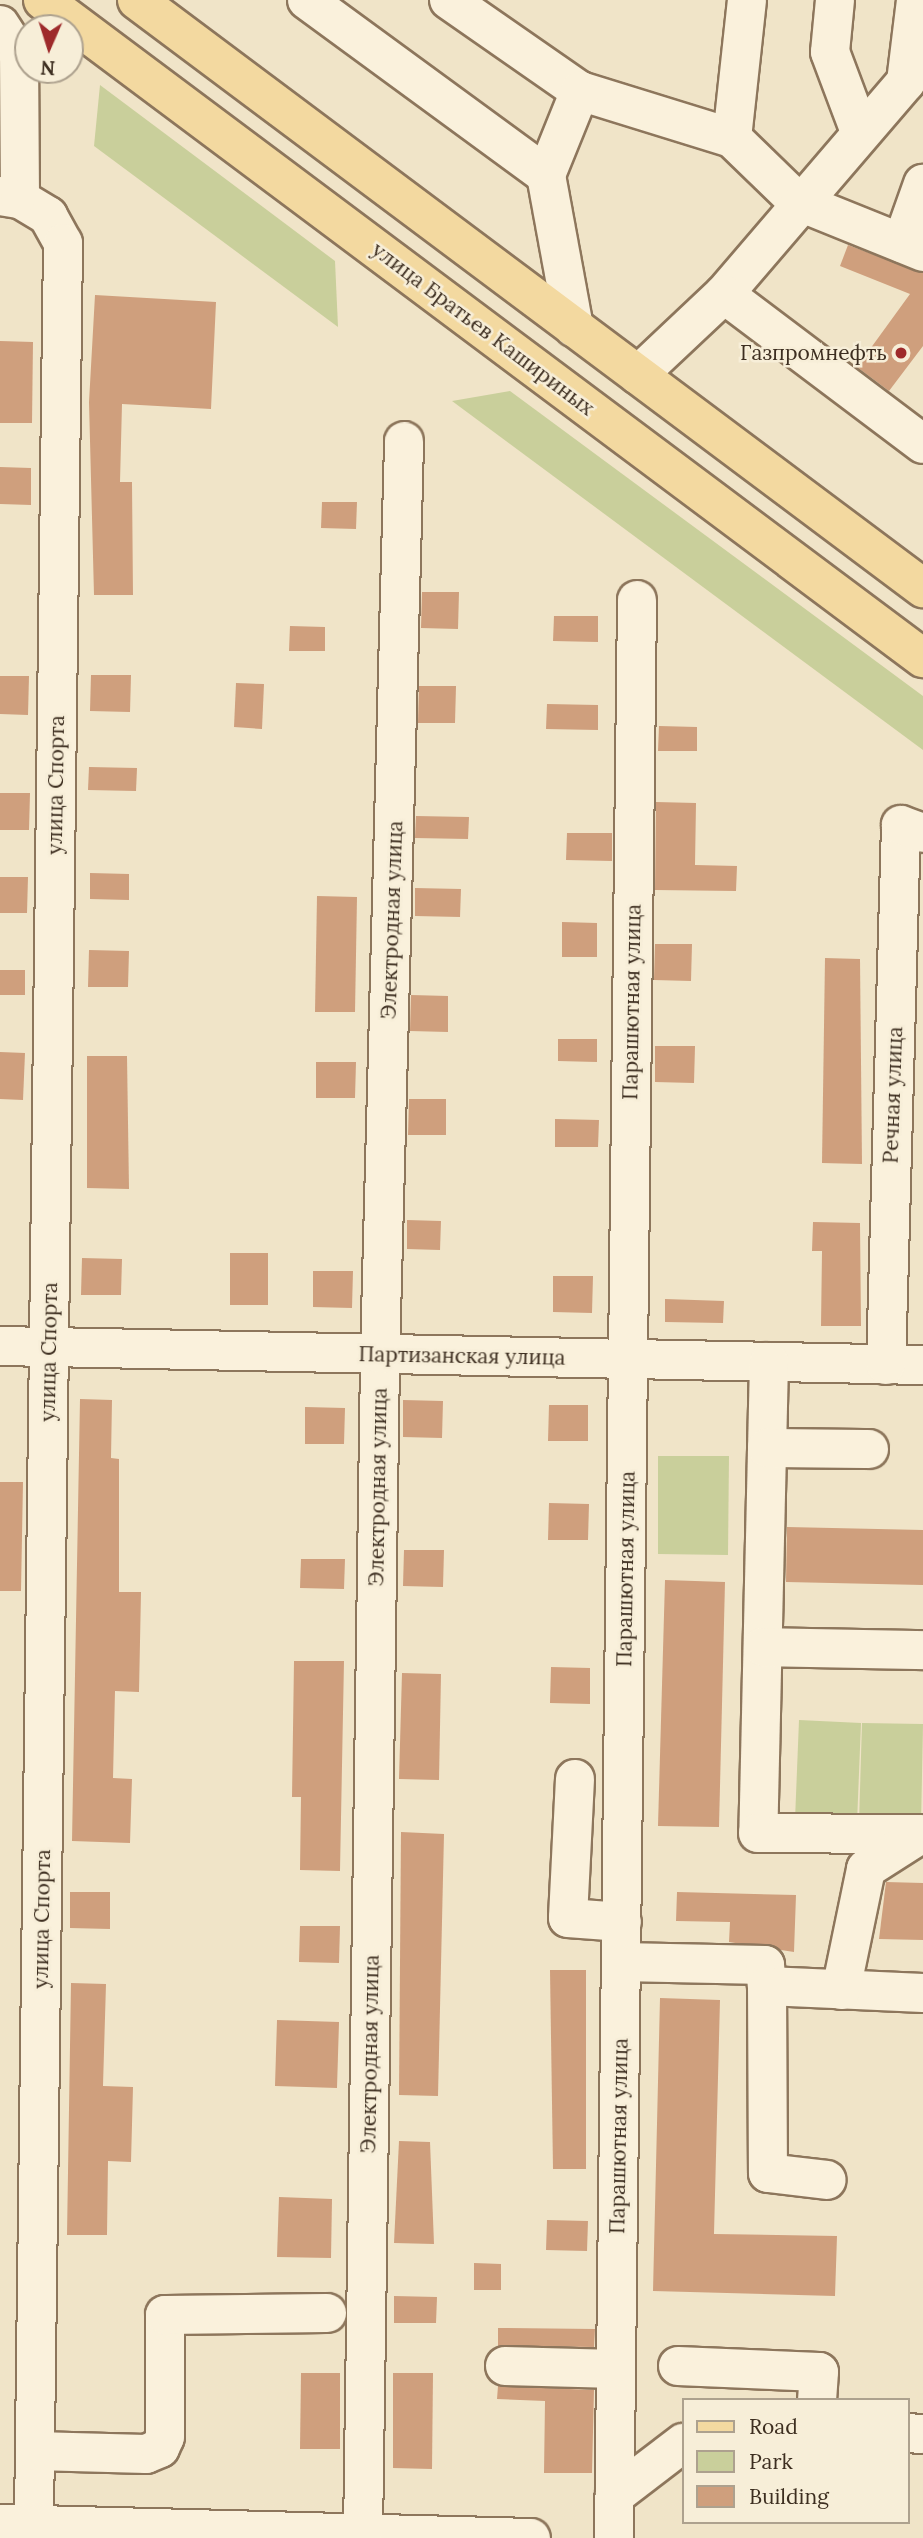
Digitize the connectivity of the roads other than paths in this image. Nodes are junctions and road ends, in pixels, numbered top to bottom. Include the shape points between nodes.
1 (43, 0) edge
2 (137, 0) edge
3 (307, 0) edge
4 (449, 0) edge
5 (747, 0) edge
6 (835, 0) edge
7 (916, 0) edge
8 (0, 25) edge
9 (580, 91) junction
10 (860, 132) junction
11 (732, 138) junction
12 (546, 176) junction
13 (923, 184) edge
14 (10, 197) edge
15 (797, 201) junction
16 (913, 247) edge
17 (724, 294) junction
18 (574, 327) junction
19 (638, 375) junction
20 (404, 441) dead end
21 (923, 444) edge
22 (923, 588) edge
23 (638, 600) dead end
24 (923, 658) edge
25 (912, 829) edge
26 (0, 1346) edge
27 (49, 1347) junction
28 (380, 1354) junction
29 (628, 1359) junction
30 (769, 1362) junction
31 (886, 1365) junction
32 (923, 1365) edge
33 (767, 1448) junction
34 (869, 1449) dead end
35 (762, 1647) junction
36 (923, 1650) edge
37 (575, 1779) dead end
38 (920, 1834) edge
39 (622, 1922) junction
40 (621, 1962) junction
41 (767, 1986) junction
42 (841, 1990) junction
43 (923, 1993) edge
44 (827, 2180) dead end
45 (327, 2313) dead end
46 (505, 2366) dead end
47 (678, 2366) dead end
48 (616, 2369) junction
49 (817, 2398) edge
50 (682, 2444) edge
51 (35, 2451) junction
52 (615, 2495) junction
53 (17, 2525) edge
54 (352, 2535) edge
55 (531, 2538) edge
56 (614, 2538) edge

1 - 24 main road, улица Братьев Кашириных
2 - 18 main road
3 - 12 street
4 - 9 street
5 - 11 street
6 - 10 street via 830,52
7 - 10 street via 906,82
8 - 14 street via 19,54
9 - 11 street
9 - 12 street
10 - 15 street
11 - 15 street
12 - 18 street
13 - 16 street
14 - 27 street, улица Спорта via 48,216 63,243
15 - 16 street
15 - 17 street
17 - 19 street
17 - 21 street
18 - 19 main road
19 - 22 main road
20 - 28 street, Электродная улица
23 - 29 street, Парашютная улица
25 - 31 street, Речная улица
26 - 27 street, Партизанская улица
27 - 28 street, Партизанская улица
27 - 51 street, улица Спорта
28 - 29 street, Партизанская улица
28 - 54 street, Электродная улица
29 - 30 street, Партизанская улица
29 - 39 street, Парашютная улица
30 - 31 street, Партизанская улица
30 - 33 street
31 - 32 street, Партизанская улица
33 - 34 street
33 - 35 street
35 - 36 street
35 - 38 street via 758,1833
37 - 39 street via 568,1918
38 - 42 street via 866,1869
39 - 40 street, Парашютная улица
40 - 41 street via 765,1965
40 - 48 street, Парашютная улица
41 - 42 street
41 - 44 street via 768,2173
42 - 43 street
45 - 51 street via 165,2315 165,2437 160,2448 146,2454
46 - 48 street
47 - 49 street via 819,2372
48 - 52 street, Парашютная улица
50 - 52 street
51 - 53 street, улица Спорта
52 - 56 street, Парашютная улица
53 - 54 street
54 - 55 street

